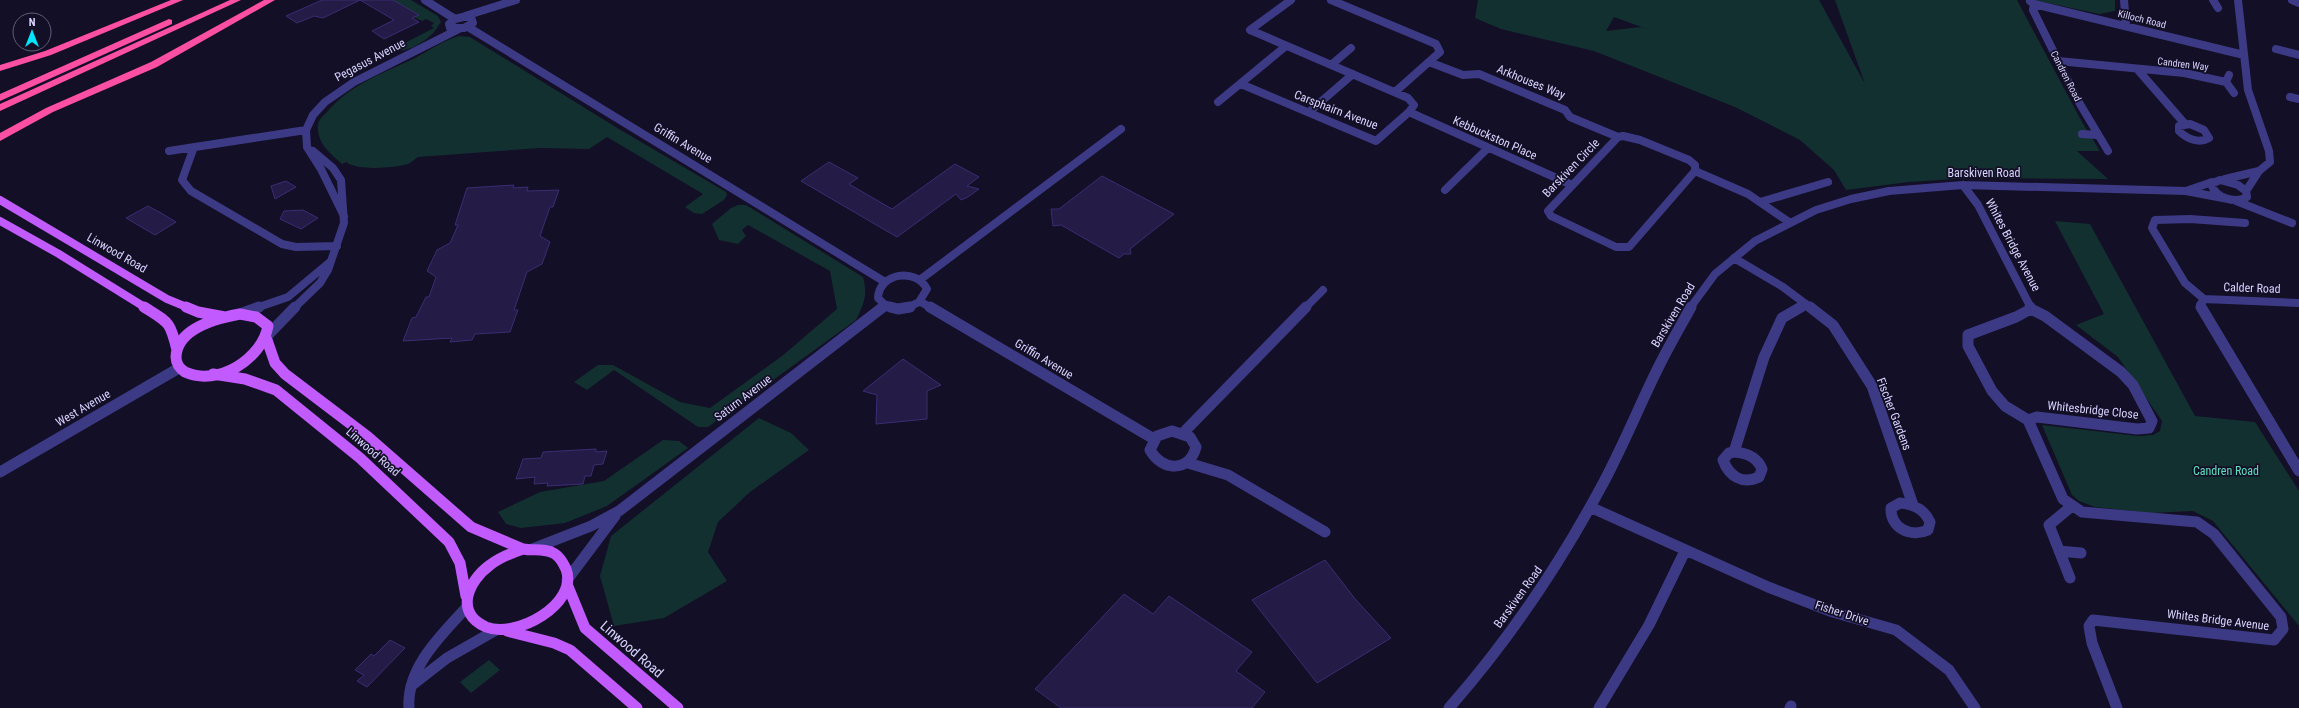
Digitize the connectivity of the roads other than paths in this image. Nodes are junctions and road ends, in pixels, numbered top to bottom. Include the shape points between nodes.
1 (179, 0) edge
2 (218, 0) edge
3 (238, 0) edge
4 (271, 0) edge
5 (425, 0) edge
6 (516, 0) edge
7 (1291, 0) edge
8 (1331, 0) edge
9 (2124, 0) edge
10 (2213, 0) edge
11 (2238, 0) edge
12 (2292, 0) edge
13 (2031, 2) edge
14 (2299, 3) edge
15 (495, 8) junction
16 (2218, 8) dead end
17 (464, 16) junction
18 (452, 21) junction
19 (2126, 25) junction
20 (467, 26) junction
21 (432, 41) junction
22 (1286, 46) junction
23 (1351, 48) dead end
24 (2276, 49) dead end
25 (2299, 54) edge
26 (2244, 55) junction
27 (2058, 61) junction
28 (1429, 62) junction
29 (1331, 65) junction
30 (0, 68) edge
31 (2138, 70) junction
32 (1353, 74) junction
33 (1241, 84) junction
34 (36, 87) junction
35 (1395, 92) junction
36 (2234, 93) dead end
37 (2290, 97) dead end
38 (0, 98) edge
39 (2299, 99) edge
40 (1218, 102) dead end
41 (0, 108) edge
42 (1309, 112) junction
43 (1409, 112) junction
44 (2185, 124) dead end
45 (1120, 129) dead end
46 (306, 130) junction
47 (2082, 134) dead end
48 (2097, 135) junction
49 (1618, 137) junction
50 (0, 138) edge
51 (307, 147) junction
52 (194, 148) junction
53 (1488, 148) junction
54 (169, 151) dead end
55 (2108, 151) dead end
56 (1696, 171) junction
57 (2259, 171) junction
58 (2216, 181) junction
59 (1828, 182) dead end
60 (1963, 185) junction
61 (1572, 186) junction
62 (1445, 190) dead end
63 (2186, 191) junction
64 (2247, 193) junction
65 (2232, 199) junction
66 (0, 200) edge
67 (1760, 202) junction
68 (344, 216) junction
69 (0, 221) edge
70 (1789, 222) junction
71 (2245, 223) dead end
72 (2295, 225) edge
73 (337, 246) junction
74 (1734, 258) junction
75 (330, 262) junction
76 (921, 279) junction
77 (885, 282) junction
78 (1323, 290) dead end
79 (2204, 299) junction
80 (921, 302) junction
81 (2299, 303) edge
82 (1806, 304) junction
83 (885, 306) junction
84 (2031, 309) junction
85 (240, 314) junction
86 (225, 317) junction
87 (268, 338) junction
88 (177, 350) junction
89 (179, 368) junction
90 (213, 374) junction
91 (2028, 420) junction
92 (1183, 433) junction
93 (1154, 439) junction
94 (1734, 452) dead end
95 (1188, 463) junction
96 (2299, 471) edge
97 (0, 472) edge
98 (1913, 505) dead end
99 (2072, 506) junction
100 (1590, 507) junction
101 (619, 511) junction
102 (1325, 532) dead end
103 (528, 549) junction
104 (1685, 551) junction
105 (2059, 551) junction
106 (2081, 553) dead end
107 (2070, 578) dead end
108 (567, 582) junction
109 (467, 604) junction
110 (500, 630) junction
111 (411, 686) junction
112 (409, 708) edge
113 (637, 708) edge
114 (678, 708) edge
115 (1449, 708) edge
116 (1599, 708) edge
117 (1975, 708) edge
118 (2117, 708) edge

1 - 30 highway via 48,54
2 - 34 highway
3 - 34 highway
4 - 50 highway via 152,66 34,116
5 - 18 street
6 - 15 street
7 - 22 street via 1250,30
8 - 28 street via 1436,44 1440,52
9 - 19 street
10 - 16 street
11 - 26 street
12 - 14 street
13 - 19 street, Killoch Road
13 - 27 street, Candren Road
15 - 17 street
15 - 20 street, Pegasus Avenue
17 - 18 street
17 - 20 street via 473,19
18 - 20 street via 450,28
18 - 21 street, Pegasus Avenue
19 - 26 street, Killoch Road
20 - 21 street, Pegasus Avenue
20 - 77 street, Griffin Avenue
21 - 46 street, Pegasus Avenue via 339,91 313,115
22 - 29 street
22 - 33 street
23 - 29 street
24 - 25 street
26 - 57 street via 2248,90 2269,152 2270,162
27 - 31 street, Candren Way
27 - 48 street, Candren Road
28 - 35 street
28 - 49 street, Arkhouses Way via 1463,75 1479,74 1565,110 1570,117
29 - 32 street
31 - 36 street, Candren Way via 2228,79
31 - 44 street, Candren Way
32 - 35 street
32 - 42 street
33 - 40 street
33 - 42 street, Carsphairn Avenue
34 - 38 highway
34 - 41 highway
35 - 43 street via 1408,98 1414,105
37 - 39 street
42 - 43 street, Carsphairn Avenue via 1376,141
43 - 53 street, Kebbuckston Place
45 - 76 street
46 - 51 street
46 - 52 street
47 - 48 street
48 - 55 street, Candren Road
49 - 56 street via 1640,140 1689,160 1695,165
49 - 61 street, Barskiven Circle
51 - 68 street
51 - 68 street via 333,168 340,180
52 - 54 street
52 - 73 street via 182,180 191,191 282,244 296,247
53 - 61 street, Kebbuckston Place
53 - 62 street
56 - 61 street, Barskiven Circle via 1629,247 1616,247 1551,216 1548,210
56 - 67 street
57 - 58 street, Barskiven Road
57 - 64 street
58 - 63 street, Barskiven Road
58 - 64 street via 2232,182
58 - 65 street via 2211,184 2213,190
59 - 67 street
60 - 63 street, Barskiven Road
60 - 70 street, Barskiven Road via 1888,191 1851,199
60 - 84 street, Whites Bridge Avenue via 1978,205
63 - 65 street, Barskiven Road
64 - 65 street via 2244,199
64 - 72 street
65 - 72 street
66 - 86 main road, Linwood Road via 167,299 198,312
67 - 70 street
68 - 73 street
69 - 88 main road via 59,254 168,322
70 - 74 street, Barskiven Road via 1755,241
71 - 79 street via 2190,219 2155,220 2152,228 2185,283
73 - 75 street
74 - 82 street, Fischer Gardens
74 - 100 street, Barskiven Road via 1715,274 1688,312
75 - 85 street via 288,297
75 - 87 street via 320,283 284,318
76 - 77 street via 902,275
76 - 80 street via 927,289
77 - 83 street via 878,293 878,298
78 - 92 street
79 - 81 street, Calder Road
79 - 96 street via 2200,305
80 - 83 street via 900,309
80 - 93 street, Griffin Avenue
82 - 94 street via 1782,318 1764,357
82 - 98 street, Fischer Gardens via 1833,325 1872,386
83 - 101 street, Saturn Avenue
84 - 91 street, Whites Bridge Avenue via 2023,315 1981,328 1968,335 1968,346 1992,391 2005,406
84 - 91 street, Whitesbridge Close via 2045,316 2121,372 2133,386 2152,421 2149,428 2137,429 2037,417
85 - 86 main road
85 - 87 main road, Linwood Road via 253,315 263,320 268,326
86 - 88 main road via 195,330
87 - 90 main road via 255,354 243,363
87 - 103 main road, Linwood Road via 275,363 285,374 377,444 474,528
88 - 89 main road via 175,360
89 - 90 main road via 192,374
89 - 97 street, West Avenue
90 - 109 main road, Linwood Road via 245,379 276,390 360,458 453,545 460,558
91 - 99 street, Whites Bridge Avenue via 2063,499
92 - 93 street via 1165,432
92 - 95 street via 1196,447 1193,458
93 - 95 street via 1150,450 1154,459 1175,467
95 - 102 street via 1228,475
99 - 105 street via 2048,525
99 - 118 street, Whites Bridge Avenue via 2082,512 2197,522 2214,534 2282,617 2282,629 2274,640 2093,620 2089,626 2092,643
100 - 104 street, Fisher Drive
100 - 115 street, Barskiven Road via 1560,560 1528,608
101 - 103 street, Saturn Avenue via 591,526
101 - 108 street, Saturn Avenue
103 - 108 main road via 552,553 562,560 567,571
103 - 109 main road via 502,557 478,575 470,588
104 - 116 street via 1649,625
104 - 117 street, Fisher Drive via 1833,612 1896,630 1949,670
105 - 106 street
105 - 107 street
108 - 110 main road via 561,597 538,619 522,627
108 - 114 main road, Linwood Road via 585,628
109 - 110 main road via 469,614 477,624
109 - 111 street via 430,652
110 - 111 street via 447,658
110 - 113 main road via 570,650
111 - 112 street via 407,702

